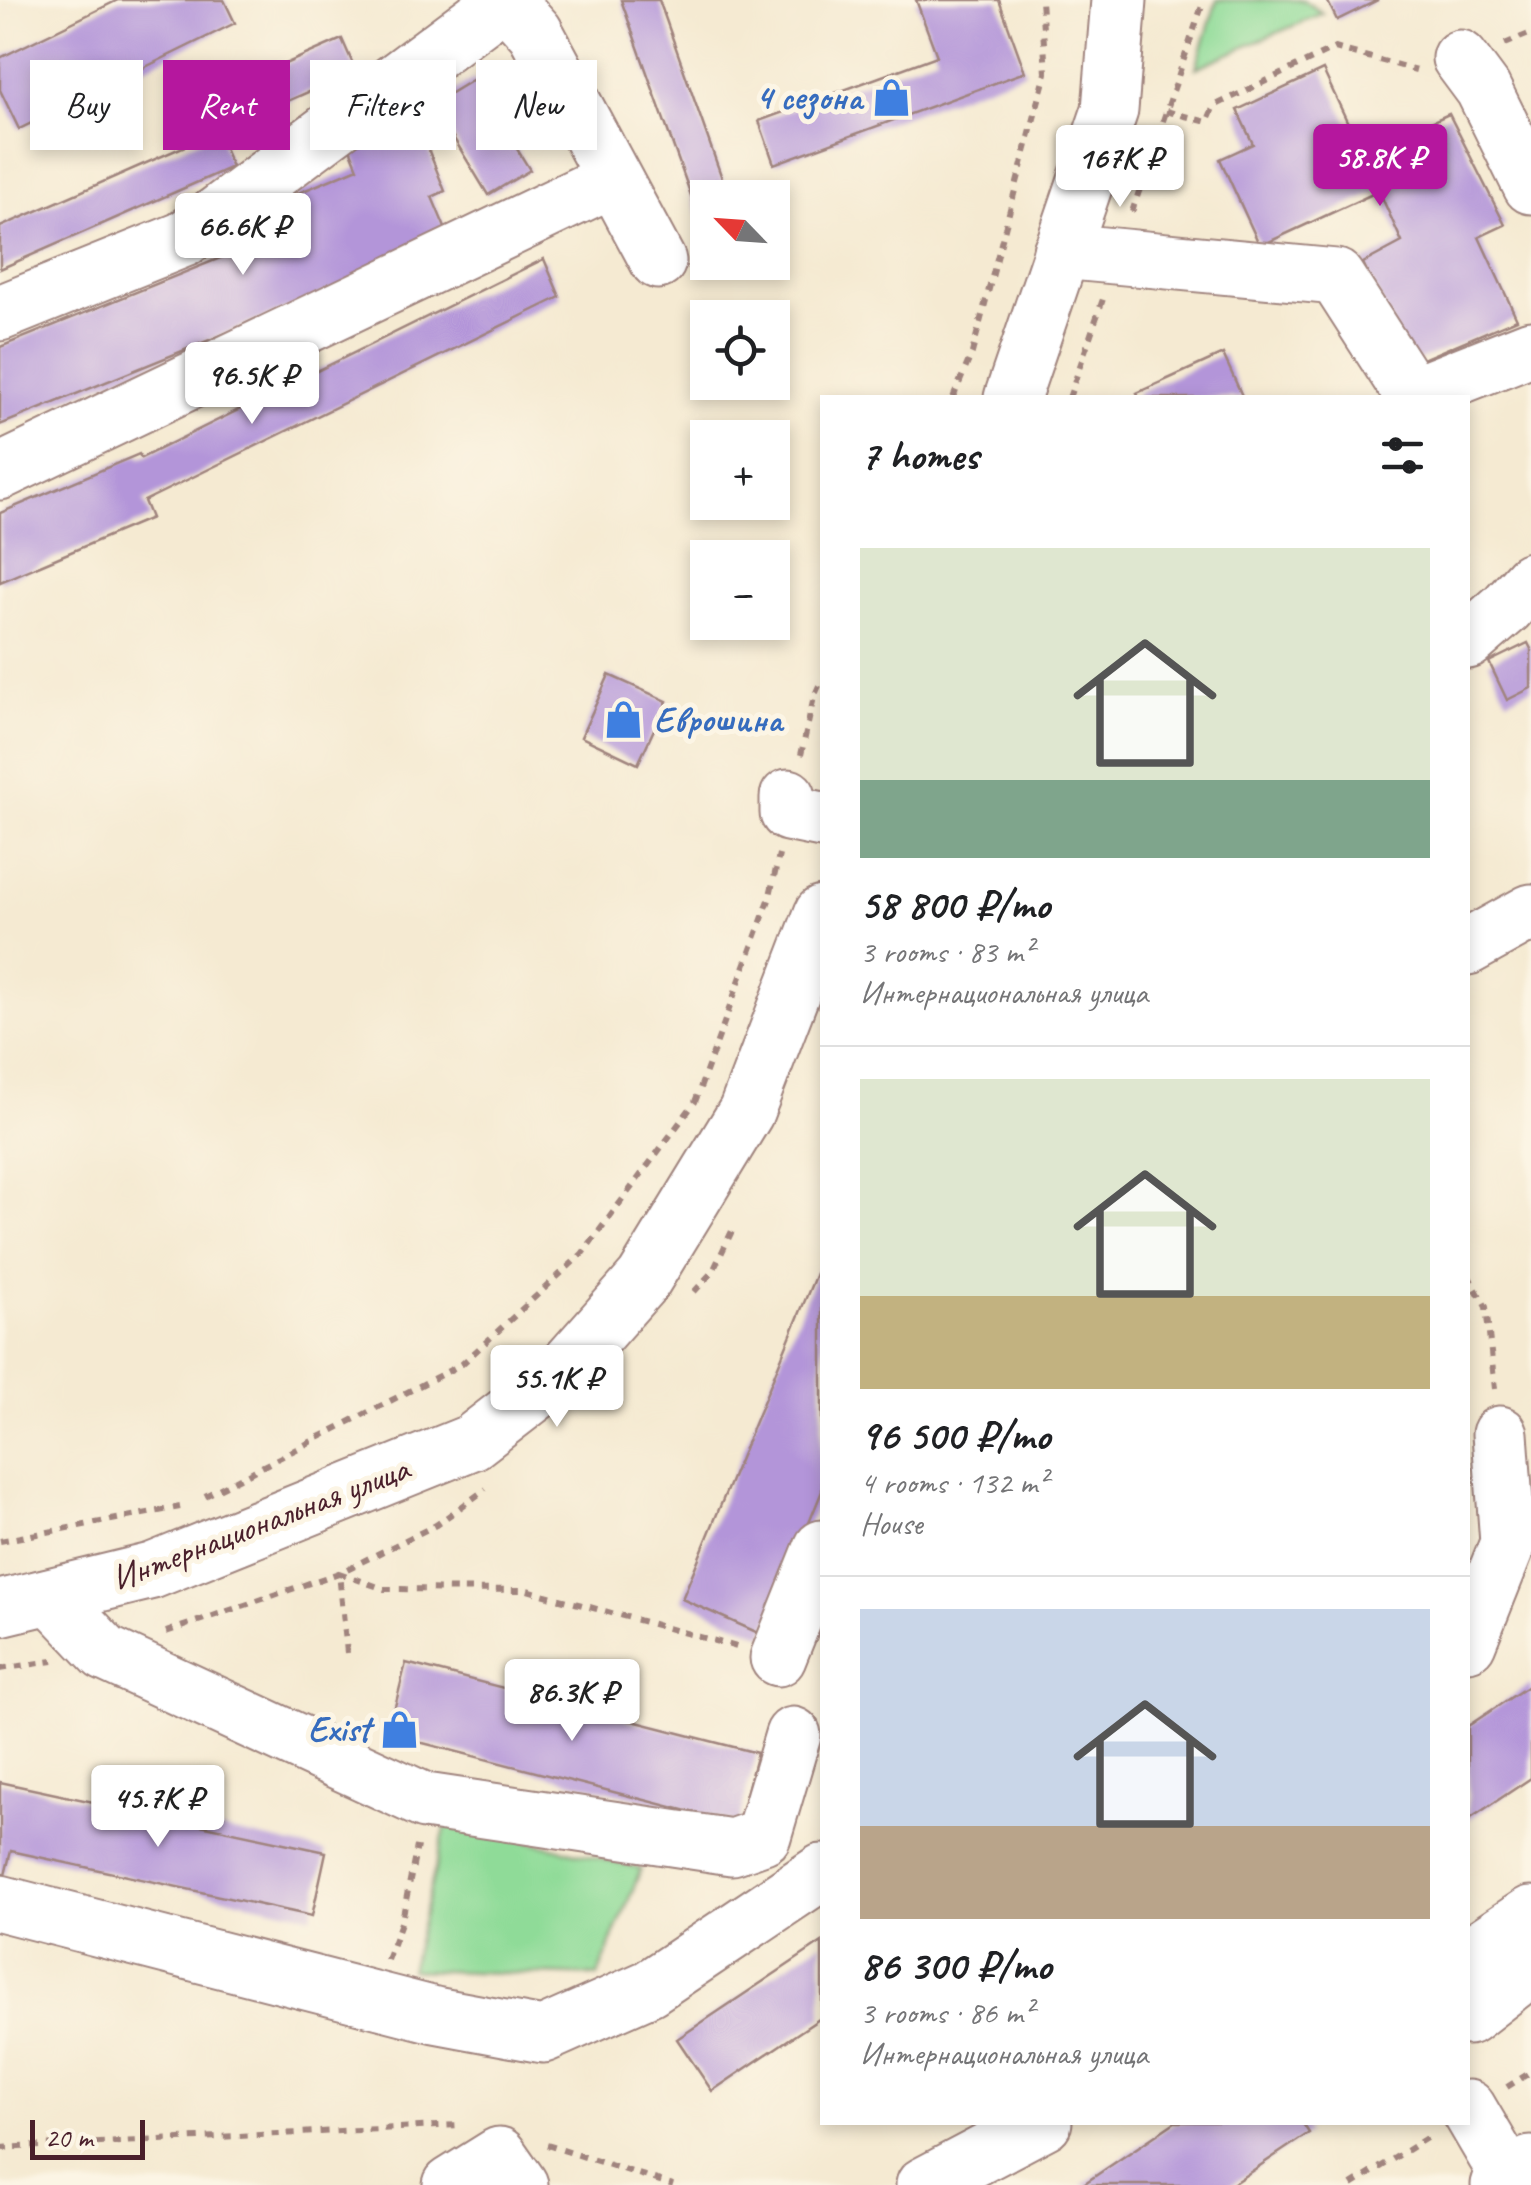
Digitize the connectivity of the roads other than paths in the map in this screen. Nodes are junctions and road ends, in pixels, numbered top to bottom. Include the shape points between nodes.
1 (505, 0) edge
2 (1119, 0) edge
3 (1460, 58) road end
4 (613, 179) junction
5 (1531, 186) edge
6 (1062, 251) junction
7 (658, 261) dead end
8 (0, 313) edge
9 (1531, 348) edge
10 (1013, 395) edge
11 (0, 472) edge
12 (1531, 580) edge
13 (1470, 639) edge
14 (1531, 912) edge
15 (820, 919) edge
16 (1470, 946) edge
17 (1500, 1435) edge
18 (820, 1553) edge
19 (26, 1602) edge
20 (1470, 1638) edge
21 (778, 1658) road end
22 (793, 1735) dead end
23 (820, 1873) edge
24 (0, 1903) edge
25 (1531, 1914) edge
26 (1470, 1955) edge
27 (1531, 1968) edge
28 (1470, 2015) edge
29 (1038, 2125) edge
30 (1457, 2125) edge
31 (526, 2163) edge
32 (1513, 2176) edge
33 (450, 2185) edge
34 (924, 2185) edge

1 - 4 main road via 536,32
1 - 8 main road via 184,239
2 - 6 main road via 1110,110
3 - 5 main road
4 - 7 main road
4 - 11 main road
6 - 9 main road via 1336,277 1412,395
6 - 10 main road
12 - 13 main road
14 - 16 main road
15 - 19 main road, Интернациональная улица via 746,1112 644,1279 559,1375 472,1442 152,1572
17 - 20 main road via 1508,1543
18 - 21 main road
19 - 22 main road via 105,1653 426,1801 732,1847 763,1836
23 - 24 main road via 649,1988 543,2035 436,2015
25 - 26 main road
27 - 28 main road
29 - 34 main road
30 - 32 main road
31 - 33 main road via 499,2155

